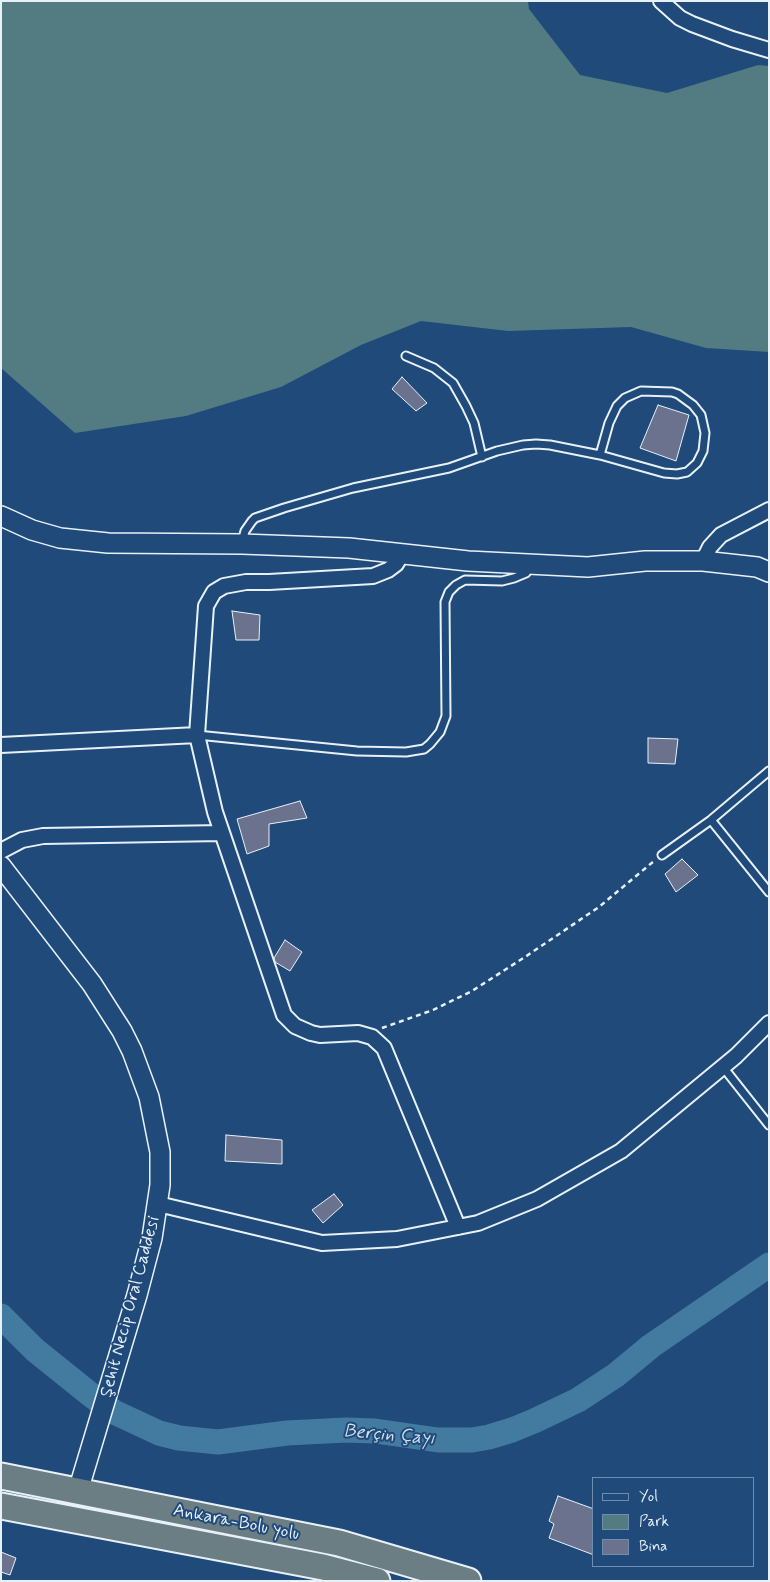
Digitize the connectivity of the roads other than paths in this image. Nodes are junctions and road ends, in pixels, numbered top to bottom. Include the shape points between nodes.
1 (661, 1) edge
2 (769, 50) edge
3 (406, 356) dead end
4 (600, 455) junction
5 (482, 457) junction
6 (769, 510) edge
7 (1, 516) edge
8 (242, 544) junction
9 (402, 554) junction
10 (702, 561) junction
11 (530, 564) junction
12 (769, 572) edge
13 (198, 734) junction
14 (1, 745) edge
15 (769, 772) edge
16 (711, 820) junction
17 (222, 833) junction
18 (1, 850) edge
19 (662, 855) road end
20 (1, 866) edge
21 (769, 892) edge
22 (769, 1023) edge
23 (723, 1067) junction
24 (769, 1125) edge
25 (158, 1204) junction
26 (458, 1227) junction
27 (1, 1476) edge
28 (78, 1491) junction
29 (1, 1506) edge
30 (461, 1580) edge
31 (377, 1581) edge

1 - 2 street via 692,24
3 - 5 lane via 434,368 452,383 474,423
4 - 4 lane via 655,472 687,472 698,463 703,451 705,433 701,415 678,394 641,391 617,406
4 - 5 lane via 536,444 511,447
5 - 8 lane via 448,468 345,490 255,518 246,528
6 - 10 street via 721,535
7 - 8 street via 60,538 108,543
8 - 9 street via 349,548
9 - 11 street
9 - 13 street via 396,564 373,576 246,582 224,586 214,592 206,606
10 - 11 street via 645,561 588,567
10 - 12 street via 757,567
11 - 13 lane via 528,571 514,578 502,581 465,580 449,592 445,602 446,716 440,732 424,749 357,751
13 - 14 street
13 - 17 street via 209,790
15 - 16 lane
16 - 19 lane
16 - 21 lane
17 - 18 street via 43,836 22,840
17 - 26 street via 284,1015 295,1026 311,1033 358,1033 372,1037 384,1048
20 - 25 street, Şehit Necip Oral Caddesi via 96,991 132,1051 154,1114 160,1152
22 - 23 street
23 - 24 lane
23 - 26 street via 621,1151 537,1199 478,1223
25 - 26 street via 322,1243 397,1239
25 - 28 street, Şehit Necip Oral Caddesi via 146,1263
27 - 28 highway, Ankara-Bolu yolu
28 - 30 highway, Ankara-Bolu yolu via 339,1543
29 - 31 highway, Ankara-Bolu yolu via 323,1566

